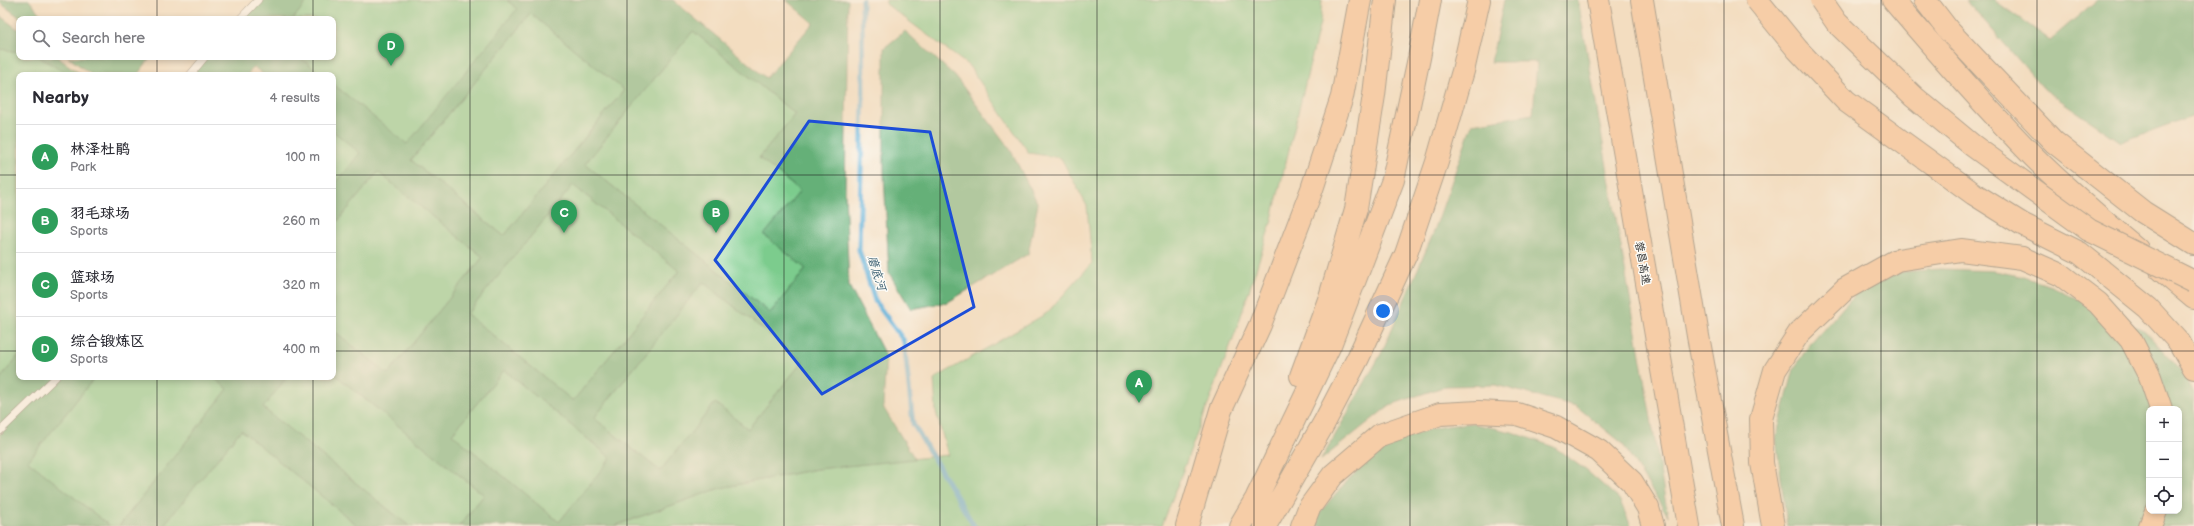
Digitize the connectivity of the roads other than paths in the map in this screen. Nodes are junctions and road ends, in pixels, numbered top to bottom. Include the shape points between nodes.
1 (258, 0) edge
2 (1360, 0) edge
3 (1385, 0) edge
4 (1430, 0) edge
5 (1479, 0) edge
6 (1598, 0) edge
7 (1642, 0) edge
8 (1758, 0) edge
9 (1821, 0) edge
10 (1893, 0) edge
11 (1925, 0) edge
12 (243, 16) edge
13 (202, 60) edge
14 (192, 72) edge
15 (2194, 244) edge
16 (2194, 282) edge
17 (2194, 298) edge
18 (2194, 368) edge
19 (53, 380) edge
20 (2160, 406) edge
21 (0, 432) edge
22 (1256, 499) junction
23 (2155, 514) edge
24 (1187, 526) edge
25 (1240, 526) edge
26 (1265, 526) edge
27 (1302, 526) edge
28 (1653, 526) edge
29 (1689, 526) edge
30 (1732, 526) edge
31 (1773, 526) edge
32 (2150, 526) edge

1 - 12 lane
2 - 24 highway via 1342,98 1312,189 1260,325 1221,410
3 - 22 highway via 1374,95 1356,209 1330,297
4 - 22 highway via 1393,180 1330,345
5 - 26 highway via 1464,71 1406,254 1358,358
6 - 29 highway, 蓉昌高速
7 - 30 highway
8 - 18 highway via 1797,49 1846,101 1974,194 2022,224 2080,253 2148,308 2179,342
9 - 16 highway, bridge via 1838,23 1914,97 1972,145 2089,230
10 - 17 highway via 1954,72 2033,156 2084,204
11 - 15 highway via 1948,30 2054,142 2143,212
13 - 14 lane
19 - 21 lane
20 - 31 highway via 2150,377 2131,340 2098,303 2062,275 2022,258 1961,250 1897,260 1845,289 1799,333 1775,370 1761,419 1762,463
22 - 25 highway
23 - 32 highway
27 - 28 highway via 1309,508 1333,475 1380,435 1440,414 1479,412 1517,414 1556,427 1600,451 1632,482 1648,508

